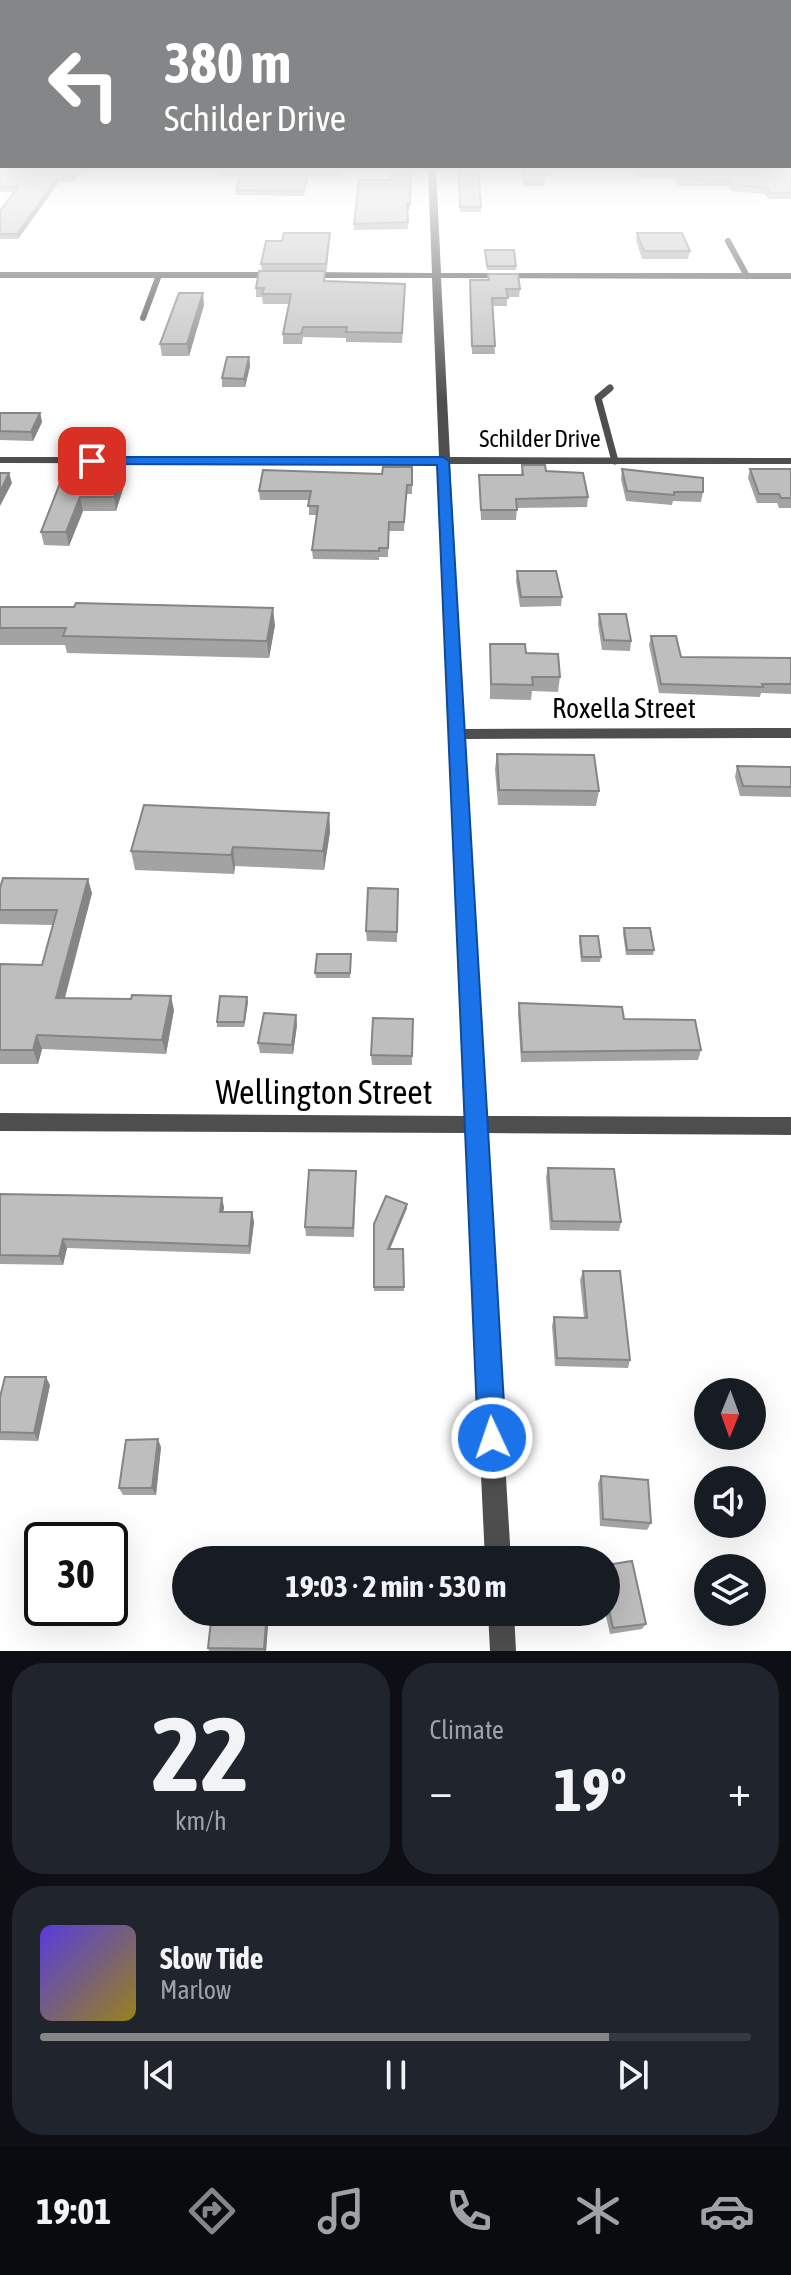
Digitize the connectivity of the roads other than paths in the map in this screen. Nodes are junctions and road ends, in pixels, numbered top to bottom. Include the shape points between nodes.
1 (435, 245) edge
2 (730, 245) edge
3 (0, 275) edge
4 (159, 275) junction
5 (283, 275) edge
6 (299, 275) edge
7 (436, 275) junction
8 (747, 276) junction
9 (791, 276) edge
10 (143, 318) dead end
11 (610, 388) dead end
12 (0, 460) edge
13 (443, 461) junction
14 (615, 461) junction
15 (791, 461) edge
16 (791, 733) edge
17 (458, 734) junction
18 (0, 1122) edge
19 (475, 1125) junction
20 (791, 1126) edge
21 (497, 1546) edge
22 (502, 1626) edge
23 (503, 1651) edge

1 - 7 street
2 - 8 lane
3 - 4 street
4 - 5 street
4 - 10 lane
6 - 7 street
7 - 8 street
7 - 13 street
8 - 9 street
11 - 14 lane via 598,398
12 - 13 street, Schilder Drive
13 - 14 street, Schilder Drive
13 - 17 street
14 - 15 street, Schilder Drive
16 - 17 street, Roxella Street
17 - 19 street
18 - 19 street, Wellington Street
19 - 20 street, Wellington Street
19 - 21 street
22 - 23 street

